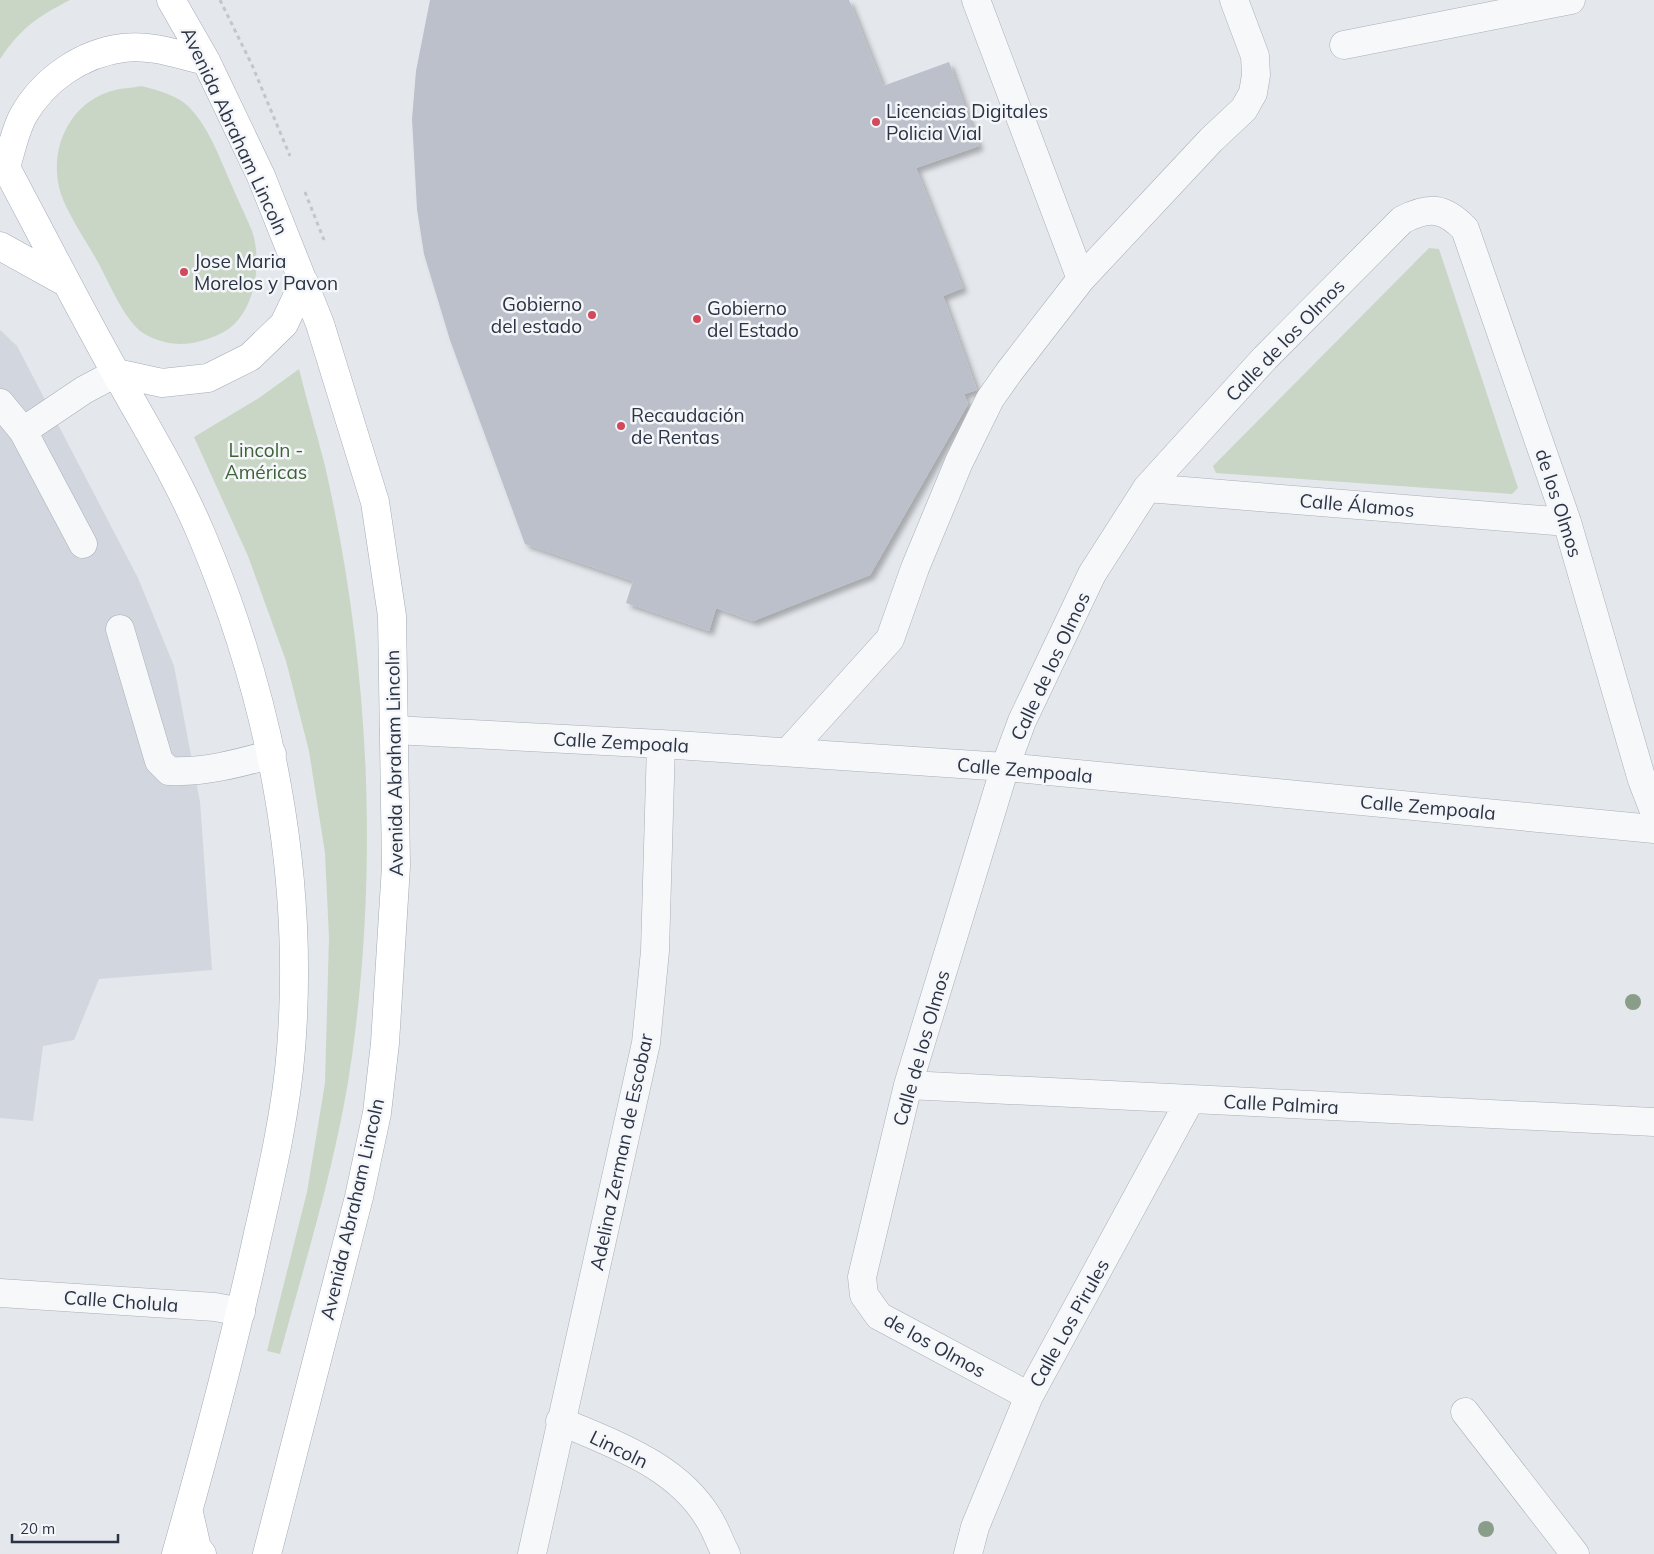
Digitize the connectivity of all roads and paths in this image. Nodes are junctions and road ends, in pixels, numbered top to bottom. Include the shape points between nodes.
1 (172, 0) edge
2 (976, 0) edge
3 (1234, 0) edge
4 (1571, 0) edge
5 (1344, 46) dead end
6 (206, 61) junction
7 (3, 162) edge
8 (1438, 211) joint
9 (0, 246) edge
10 (1081, 278) junction
11 (65, 282) junction
12 (304, 282) junction
13 (116, 373) junction
14 (0, 403) edge
15 (22, 431) junction
16 (1148, 488) junction
17 (1567, 522) junction
18 (83, 544) dead end
19 (120, 629) dead end
20 (394, 730) junction
21 (661, 744) junction
22 (788, 752) junction
23 (272, 754) junction
24 (1005, 767) junction
25 (1654, 812) edge
26 (1654, 829) edge
27 (908, 1085) junction
28 (1190, 1100) junction
29 (1654, 1122) edge
30 (862, 1277) joint
31 (0, 1293) edge
32 (241, 1312) junction
33 (1029, 1396) junction
34 (1465, 1412) dead end
35 (560, 1421) junction
36 (188, 1512) junction
37 (176, 1554) edge
38 (202, 1554) edge
39 (267, 1554) edge
40 (532, 1554) edge
41 (726, 1554) edge
42 (968, 1554) edge
43 (1575, 1554) edge

1 - 6 main road, Avenida Abraham Lincoln
2 - 10 street
3 - 10 street via 1255,56 1253,94 1244,109
4 - 5 street
6 - 7 main road via 158,50 124,48 79,61 44,87 22,117
6 - 12 main road, Avenida Abraham Lincoln via 261,176
7 - 11 main road
8 - 16 street, Calle de los Olmos via 1419,211 1402,220 1265,358
8 - 17 street, de los Olmos via 1454,218 1465,229
9 - 11 main road
10 - 22 street via 990,399 955,471 890,639
11 - 13 main road
12 - 13 main road via 284,324 250,357 208,378 162,383
12 - 20 main road, Avenida Abraham Lincoln via 375,502 392,616
13 - 15 street
13 - 23 main road via 201,534 245,649
14 - 15 street
15 - 18 street
16 - 17 street, Calle Álamos
16 - 24 street, Calle de los Olmos via 1092,574 1022,721
17 - 25 street, de los Olmos
19 - 23 street via 159,761 169,771 245,762
20 - 21 street, Calle Zempoala
20 - 39 main road, Avenida Abraham Lincoln via 396,866 385,1043 377,1113 359,1197
21 - 22 street, Calle Zempoala
21 - 35 street, Adelina Zerman de Escobar via 655,951 646,1043
22 - 24 street, Calle Zempoala
23 - 32 main road via 291,889 291,1049 277,1152
24 - 26 street, Calle Zempoala
24 - 27 street, Calle de los Olmos
27 - 28 street, Calle Palmira
27 - 30 street, Calle de los Olmos
28 - 29 street, Calle Palmira
28 - 33 street, Calle Los Pirules
30 - 33 street, de los Olmos via 864,1295 879,1316
31 - 32 street, Calle Cholula via 215,1307
32 - 36 main road
33 - 42 street, Calle Los Pirules via 975,1527
34 - 43 street
35 - 40 street, Adelina Zerman de Escobar
35 - 41 street, Lincoln via 647,1459 682,1487 709,1518
36 - 37 main road
36 - 38 main road via 197,1548

